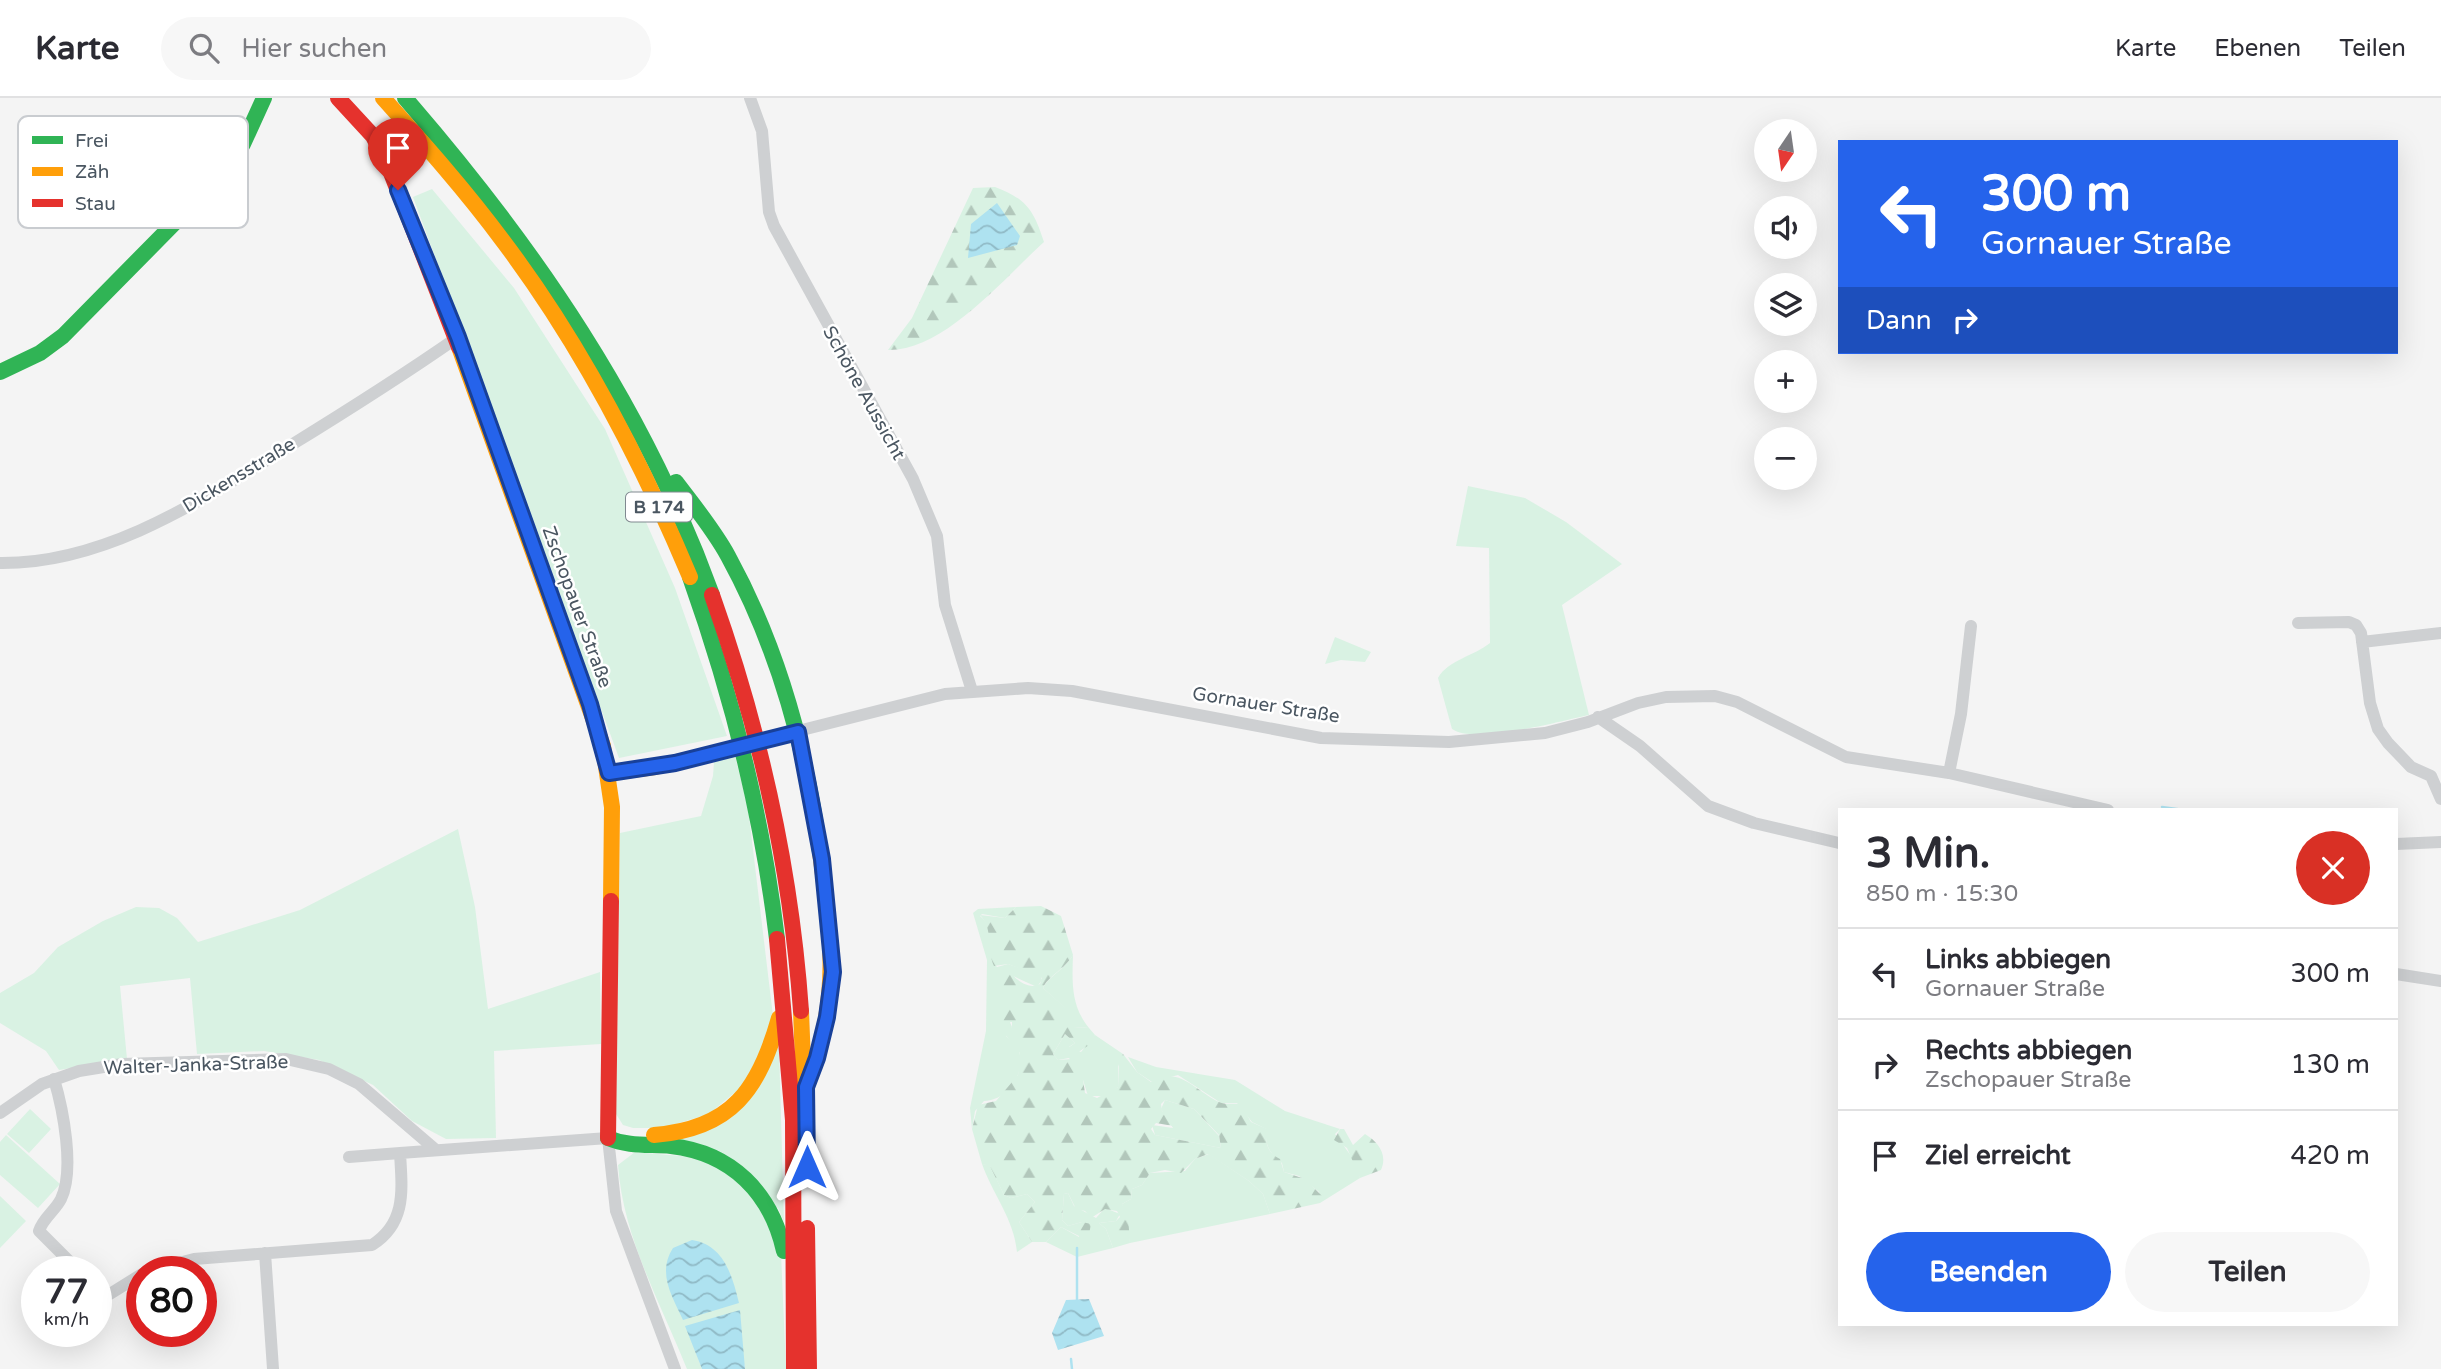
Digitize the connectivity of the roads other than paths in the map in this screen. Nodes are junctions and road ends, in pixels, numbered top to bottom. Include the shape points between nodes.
1 (264, 98) edge
2 (338, 98) edge
3 (383, 98) edge
4 (405, 98) edge
5 (750, 98) edge
6 (248, 132) edge
7 (168, 228) edge
8 (458, 337) junction
9 (0, 372) edge
10 (653, 458) junction
11 (0, 563) edge
12 (2298, 623) dead end
13 (1971, 626) dead end
14 (2441, 633) edge
15 (2362, 642) junction
16 (972, 691) junction
17 (1598, 717) junction
18 (798, 732) junction
19 (609, 773) junction
20 (1949, 773) junction
21 (2438, 784) edge
22 (2441, 799) edge
23 (2099, 808) edge
24 (2441, 842) edge
25 (1838, 843) edge
26 (2398, 844) edge
27 (2398, 974) edge
28 (2441, 981) edge
29 (783, 1002) junction
30 (54, 1079) junction
31 (806, 1087) junction
32 (0, 1113) edge
33 (608, 1138) junction
34 (436, 1150) junction
35 (400, 1153) junction
36 (349, 1157) dead end
37 (265, 1253) junction
38 (64, 1256) edge
39 (217, 1256) edge
40 (791, 1274) junction
41 (273, 1369) edge
42 (674, 1369) edge
43 (794, 1369) edge
44 (808, 1369) edge

1 - 6 main road
2 - 8 main road, Zschopauer Straße via 362,121 388,165
3 - 29 main road, B 174 via 455,179 541,294 611,411 663,515 710,636 746,754 769,879
4 - 10 main road, B 174 via 484,189 539,263 602,362
5 - 16 street, Schöne Aussicht via 762,131 774,226 933,522 945,604
7 - 9 main road via 73,328 49,347
8 - 11 street, Dickensstraße via 387,386 167,517 80,551
8 - 19 main road, Zschopauer Straße via 590,704
10 - 18 main road via 676,482 728,556 762,630
10 - 31 main road, B 174 via 723,624 767,774 793,916
12 - 15 street via 2351,622
13 - 20 street
14 - 15 street
15 - 21 street via 2378,729 2412,767
16 - 17 street, Gornauer Straße via 1072,691 1321,738 1412,742 1513,738
16 - 18 street, Gornauer Straße
17 - 20 street, Gornauer Straße via 1652,700 1715,696 1737,702 1846,757
17 - 25 street via 1640,746 1709,806 1754,823
18 - 19 main road, Gornauer Straße, bridge via 655,767
18 - 31 main road via 822,859 833,972 827,1017
19 - 33 main road, Zschopauer Straße
20 - 23 street, Gornauer Straße
21 - 22 street
24 - 26 street
27 - 28 street
29 - 33 main road via 765,1068 729,1110 682,1132
29 - 40 main road, B 174 via 792,1142
30 - 32 street, Walter-Janka-Straße
30 - 34 street, Walter-Janka-Straße via 122,1064 300,1061 359,1084
30 - 38 street via 64,1127 65,1189 39,1231
31 - 44 main road, B 174
33 - 34 street
33 - 40 main road via 622,1145 698,1150 743,1174 772,1210
33 - 42 street, Zschopauer Straße via 616,1211
34 - 35 street
35 - 36 street
35 - 37 street via 400,1211 378,1241 362,1248
37 - 39 street
37 - 41 street
40 - 43 main road, B 174

